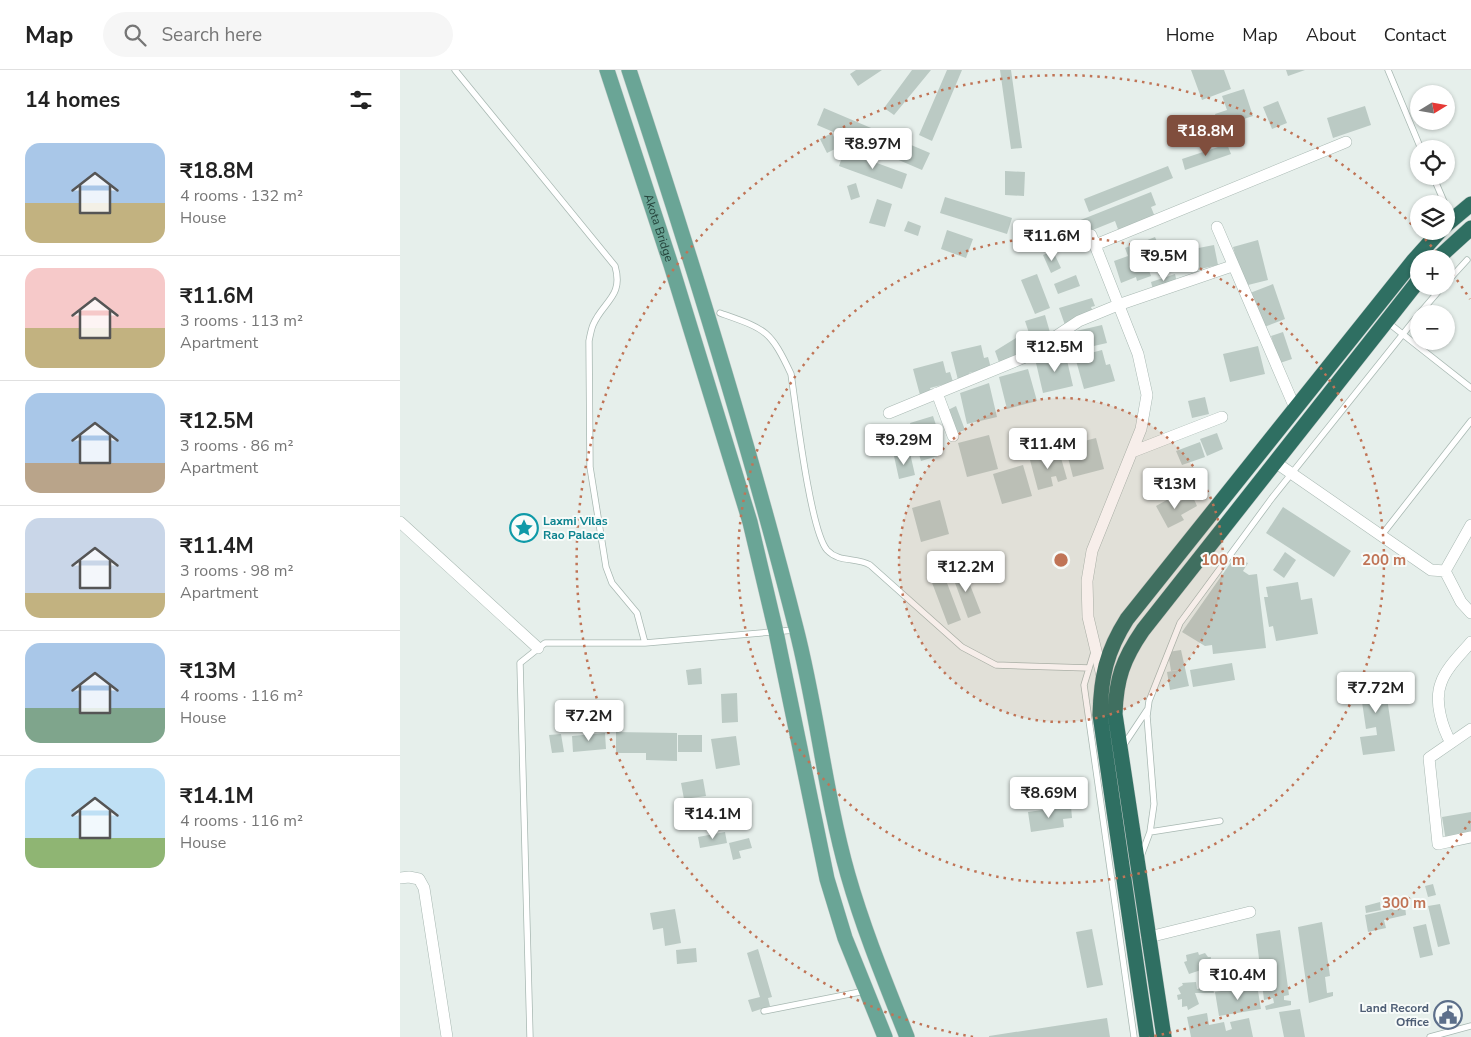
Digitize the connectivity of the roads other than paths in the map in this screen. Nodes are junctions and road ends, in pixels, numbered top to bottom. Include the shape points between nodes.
1 (455, 70) edge
2 (607, 70) edge
3 (629, 70) edge
4 (1388, 70) edge
5 (1417, 140) edge
6 (1346, 142) dead end
7 (1471, 204) edge
8 (1455, 213) edge
9 (1217, 228) dead end
10 (1471, 228) edge
11 (1432, 240) edge
12 (1448, 250) edge
13 (1467, 260) dead end
14 (1232, 266) junction
15 (1455, 273) edge
16 (1410, 291) edge
17 (1435, 295) edge
18 (1118, 305) junction
19 (1427, 305) edge
20 (720, 313) dead end
21 (1386, 321) junction
22 (1410, 325) edge
23 (1402, 334) junction
24 (1471, 388) edge
25 (937, 393) junction
26 (1295, 408) junction
27 (889, 413) dead end
28 (1222, 417) dead end
29 (1471, 421) edge
30 (952, 436) dead end
31 (1132, 452) junction
32 (1275, 462) junction
33 (1291, 473) junction
34 (400, 522) edge
35 (1471, 526) edge
36 (1381, 536) junction
37 (1444, 571) junction
38 (1471, 613) edge
39 (797, 630) junction
40 (776, 632) junction
41 (1471, 642) edge
42 (645, 643) junction
43 (538, 648) junction
44 (1095, 648) junction
45 (1089, 668) junction
46 (1103, 678) junction
47 (1116, 692) junction
48 (1148, 708) junction
49 (1471, 729) edge
50 (1451, 743) junction
51 (1120, 751) junction
52 (1220, 821) dead end
53 (1150, 832) junction
54 (1471, 837) edge
55 (1138, 866) junction
56 (400, 878) edge
57 (1250, 912) dead end
58 (1149, 936) junction
59 (866, 991) junction
60 (764, 1010) dead end
61 (1471, 1026) edge
62 (447, 1037) edge
63 (530, 1037) edge
64 (886, 1037) edge
65 (907, 1037) edge
66 (1134, 1037) edge
67 (1147, 1037) edge
68 (1164, 1037) edge
69 (1430, 1037) edge

1 - 42 lane via 615,266 615,295 593,325 589,341 590,467 606,567 612,583 637,613
2 - 40 main road, Akota Bridge via 671,264 750,522
3 - 39 main road via 691,258 765,507
4 - 5 lane
6 - 18 street via 1093,240
7 - 8 highway
9 - 14 street
10 - 12 highway
11 - 26 highway
13 - 15 lane
14 - 18 street
14 - 26 street
16 - 21 highway
17 - 19 lane
18 - 25 street via 1079,321 1023,358
18 - 31 street via 1138,354 1147,395 1141,429
20 - 45 lane via 757,326 767,333 791,374 816,526 827,550 842,559 861,560 870,565 978,658 996,665
21 - 23 lane
21 - 32 highway
22 - 23 lane
23 - 24 lane
23 - 33 lane
25 - 27 street
25 - 30 street
26 - 46 highway via 1127,619 1104,665
28 - 31 street
29 - 36 lane
31 - 44 street via 1091,558 1087,581 1088,617
32 - 33 street
32 - 47 highway via 1139,636 1121,668
33 - 36 street
33 - 48 lane via 1180,623
34 - 43 street
35 - 37 street
36 - 37 street via 1431,570
37 - 38 street
39 - 40 lane
39 - 65 main road via 848,874 865,929
40 - 42 lane
40 - 59 main road, Akota Bridge via 826,879 844,938
41 - 50 street via 1440,684 1440,719
42 - 43 lane via 545,643
43 - 63 lane via 520,663
44 - 45 lane
44 - 46 street
45 - 66 lane via 1084,685
46 - 47 street
46 - 67 highway via 1100,715
47 - 51 highway
48 - 51 lane
48 - 53 lane via 1154,804
49 - 50 street
50 - 54 street via 1429,758 1438,844
51 - 55 highway
52 - 53 lane
53 - 55 lane
55 - 58 highway
56 - 62 street via 419,879 424,888
57 - 58 street
58 - 68 highway
59 - 60 lane
59 - 64 main road, Akota Bridge
61 - 69 lane

